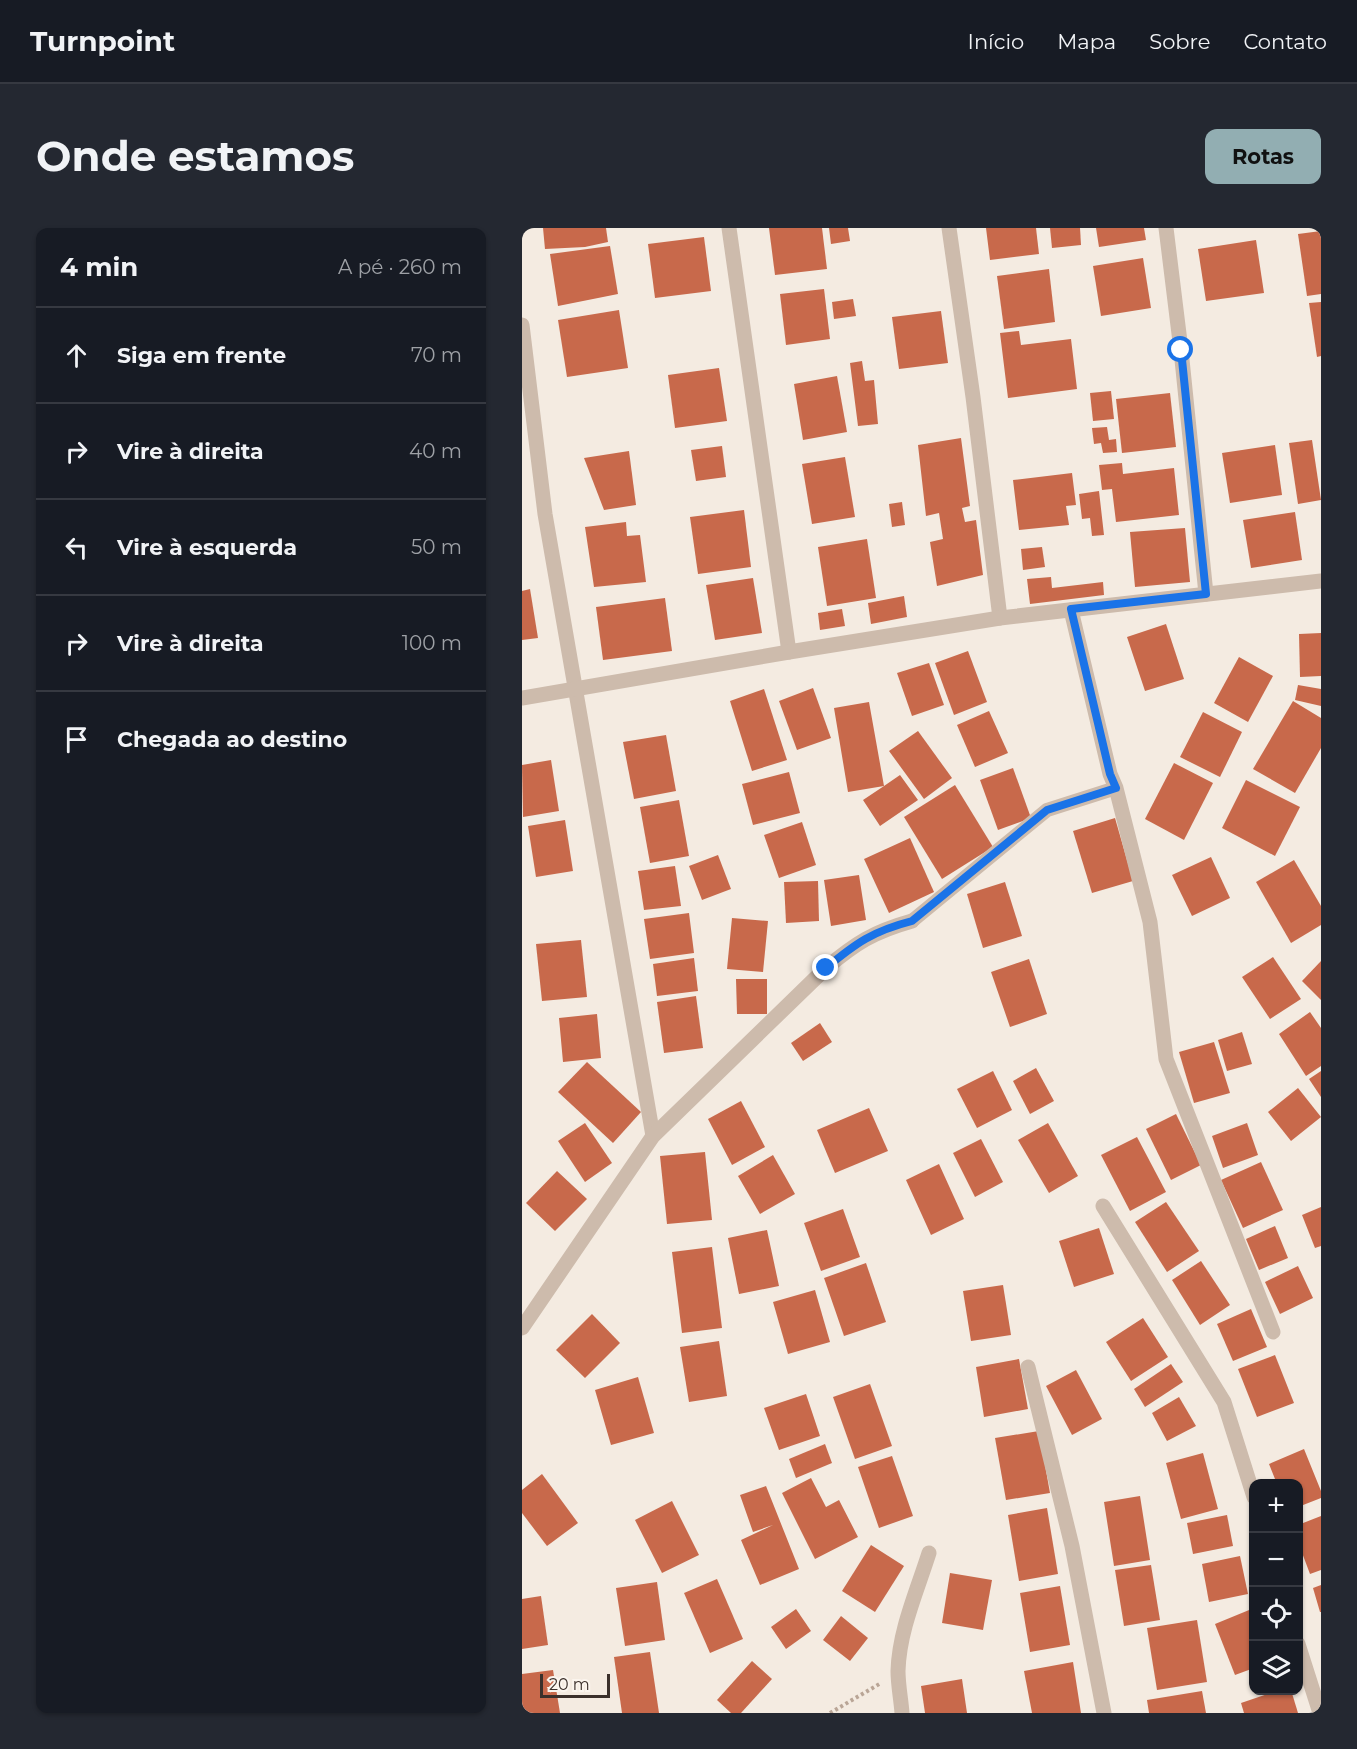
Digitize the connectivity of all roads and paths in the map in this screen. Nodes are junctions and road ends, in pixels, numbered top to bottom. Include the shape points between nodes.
1 (729, 228) edge
2 (949, 228) edge
3 (1166, 228) edge
4 (522, 325) edge
5 (1321, 581) edge
6 (1206, 594) junction
7 (1071, 609) junction
8 (1000, 618) junction
9 (789, 651) junction
10 (575, 690) junction
11 (522, 698) edge
12 (1116, 788) junction
13 (912, 921) joint
14 (653, 1136) junction
15 (1103, 1206) dead end
16 (522, 1328) edge
17 (1273, 1332) dead end
18 (1028, 1367) dead end
19 (1249, 1481) edge
20 (929, 1553) dead end
21 (1303, 1657) edge
22 (898, 1671) junction
23 (830, 1713) edge
24 (902, 1713) edge
25 (1104, 1713) edge
26 (1320, 1713) edge

1 - 9 street
2 - 8 street
3 - 6 street
4 - 10 street via 545,514
5 - 6 street
6 - 7 street
7 - 8 street
7 - 12 street
8 - 9 street
9 - 10 street
10 - 11 street
10 - 14 street
12 - 13 lane via 1047,810
12 - 17 street via 1150,922 1166,1059
13 - 14 street via 885,928 833,962
14 - 16 street
15 - 19 street via 1224,1402
18 - 25 street via 1072,1546
20 - 22 street via 911,1608
21 - 26 street
22 - 23 path
22 - 24 street

